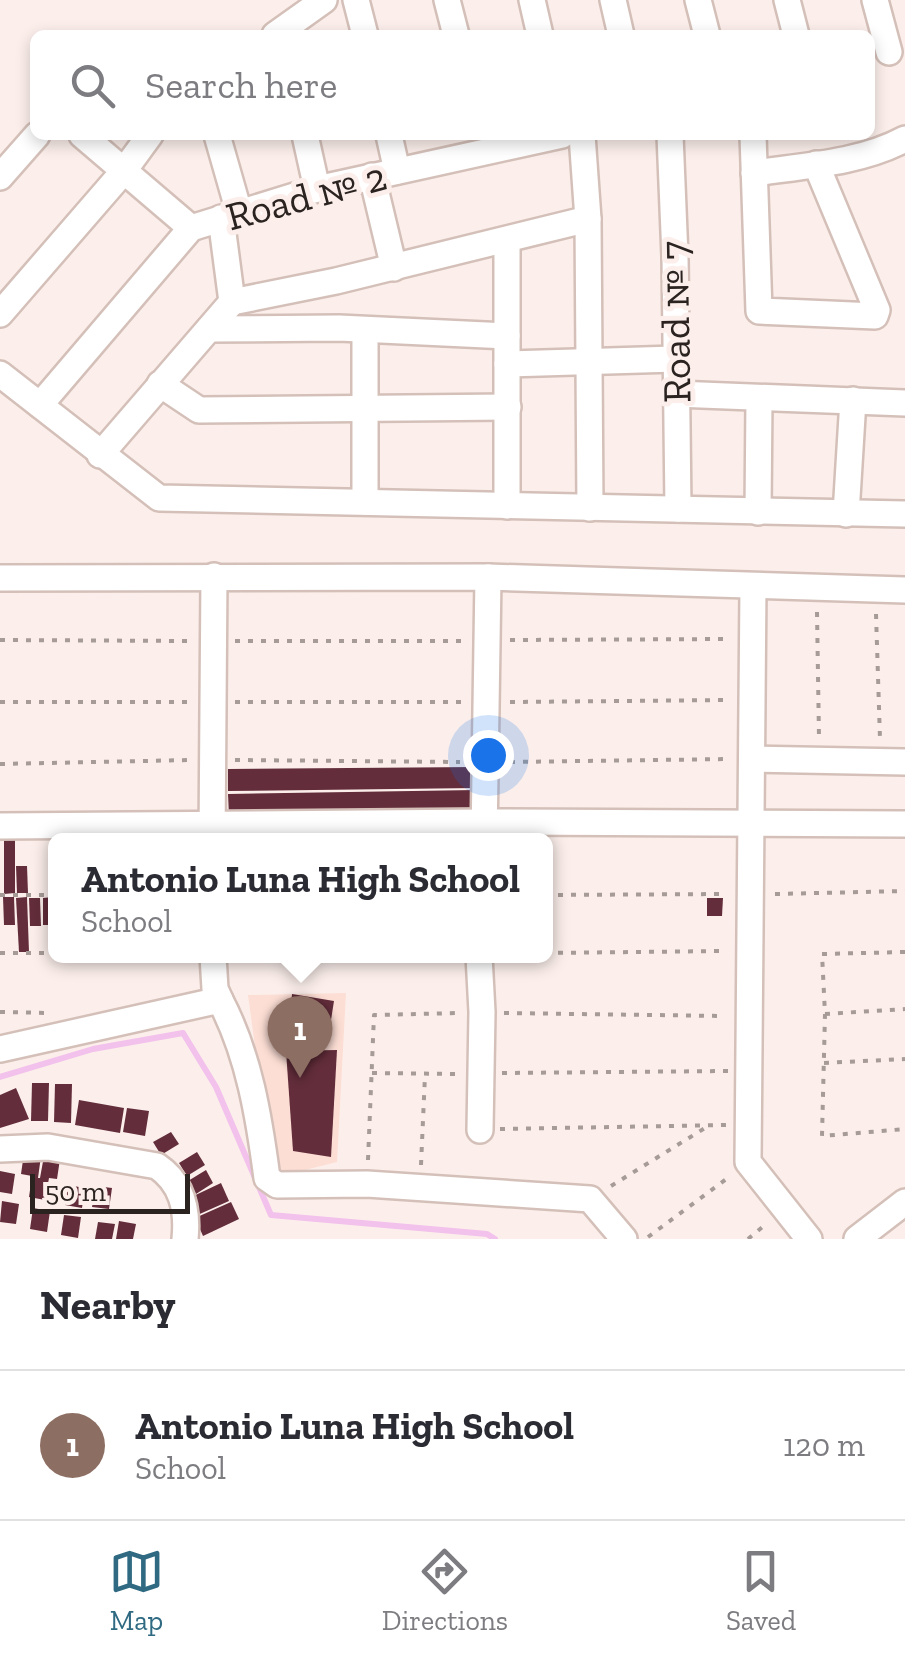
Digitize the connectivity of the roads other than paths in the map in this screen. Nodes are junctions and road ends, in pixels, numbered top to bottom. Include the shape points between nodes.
1 (324, 0) edge
2 (356, 0) edge
3 (447, 0) edge
4 (532, 0) edge
5 (613, 0) edge
6 (698, 0) edge
7 (788, 0) edge
8 (875, 0) edge
9 (284, 30) edge
10 (364, 30) edge
11 (455, 30) edge
12 (539, 30) edge
13 (620, 30) edge
14 (706, 30) edge
15 (795, 30) edge
16 (888, 53) edge
17 (905, 139) edge
18 (33, 140) edge
19 (88, 140) edge
20 (146, 140) edge
21 (217, 140) edge
22 (306, 140) edge
23 (388, 140) edge
24 (512, 140) edge
25 (582, 140) edge
26 (670, 140) edge
27 (752, 140) edge
28 (482, 143) edge
29 (816, 164) junction
30 (123, 172) junction
31 (754, 172) junction
32 (384, 174) junction
33 (0, 177) edge
34 (316, 189) junction
35 (230, 215) junction
36 (588, 220) junction
37 (191, 228) junction
38 (507, 242) junction
39 (394, 268) junction
40 (336, 282) junction
41 (232, 302) junction
42 (0, 314) edge
43 (339, 328) junction
44 (209, 329) junction
45 (365, 330) junction
46 (507, 336) junction
47 (676, 359) junction
48 (588, 361) junction
49 (507, 364) junction
50 (0, 374) edge
51 (160, 384) junction
52 (676, 394) junction
53 (759, 399) junction
54 (853, 400) junction
55 (905, 404) edge
56 (40, 405) junction
57 (508, 407) junction
58 (364, 409) junction
59 (100, 455) junction
60 (365, 502) junction
61 (507, 506) junction
62 (590, 508) junction
63 (678, 509) junction
64 (758, 512) junction
65 (846, 514) junction
66 (905, 514) edge
67 (214, 576) junction
68 (488, 577) junction
69 (0, 578) edge
70 (754, 586) junction
71 (905, 590) edge
72 (754, 759) junction
73 (893, 762) edge
74 (752, 823) junction
75 (905, 824) edge
76 (0, 826) edge
77 (484, 831) edge
78 (212, 832) edge
79 (213, 963) edge
80 (479, 963) edge
81 (220, 1000) junction
82 (0, 1049) edge
83 (480, 1130) road end
84 (0, 1149) edge
85 (905, 1202) edge
86 (185, 1239) edge
87 (624, 1239) edge
88 (809, 1239) edge
89 (857, 1239) edge

1 - 9 street
2 - 10 street
3 - 11 street
4 - 12 street
5 - 13 street
6 - 14 street
7 - 15 street
8 - 16 street
17 - 29 street
18 - 33 street
19 - 30 street, Road № 2
20 - 30 street
21 - 35 street
22 - 34 street
23 - 32 street
24 - 28 street, Road № 2
25 - 36 street
26 - 47 street, Road № 7
27 - 31 street
28 - 32 street, Road № 2
29 - 31 street
29 - 31 street via 875,316 758,308
30 - 37 street, Road № 2
30 - 42 street
32 - 34 street, Road № 2
32 - 39 street
34 - 35 street, Road № 2
35 - 37 street, Road № 2
35 - 41 street
36 - 38 street
36 - 48 street
37 - 56 street
38 - 39 street
38 - 46 street
39 - 40 street
40 - 41 street
40 - 43 street
41 - 44 street
43 - 44 street
43 - 45 street
44 - 51 street
45 - 46 street
45 - 58 street
46 - 49 street
47 - 48 street
47 - 52 street, Road № 7
48 - 49 street
48 - 62 street
49 - 57 street
50 - 56 street
51 - 58 street via 199,410
51 - 59 street
52 - 53 street
52 - 63 street, Road № 7
53 - 54 street
53 - 64 street
54 - 55 street
54 - 65 street
56 - 59 street
57 - 58 street
57 - 61 street
58 - 60 street
59 - 60 street via 159,498
60 - 61 street
61 - 62 street
62 - 63 street
63 - 64 street
64 - 65 street
65 - 66 street
67 - 68 street
67 - 69 street
67 - 78 street
68 - 70 street
68 - 77 street
70 - 71 street
70 - 72 street
72 - 73 street
72 - 74 street
74 - 75 street
74 - 77 street
74 - 88 street via 748,1162
76 - 78 street
77 - 78 street
79 - 81 street
80 - 83 street
81 - 82 street
81 - 87 street via 248,1071 268,1178 277,1185 367,1184 590,1199
84 - 86 street via 48,1147 157,1166 179,1188
85 - 89 street

